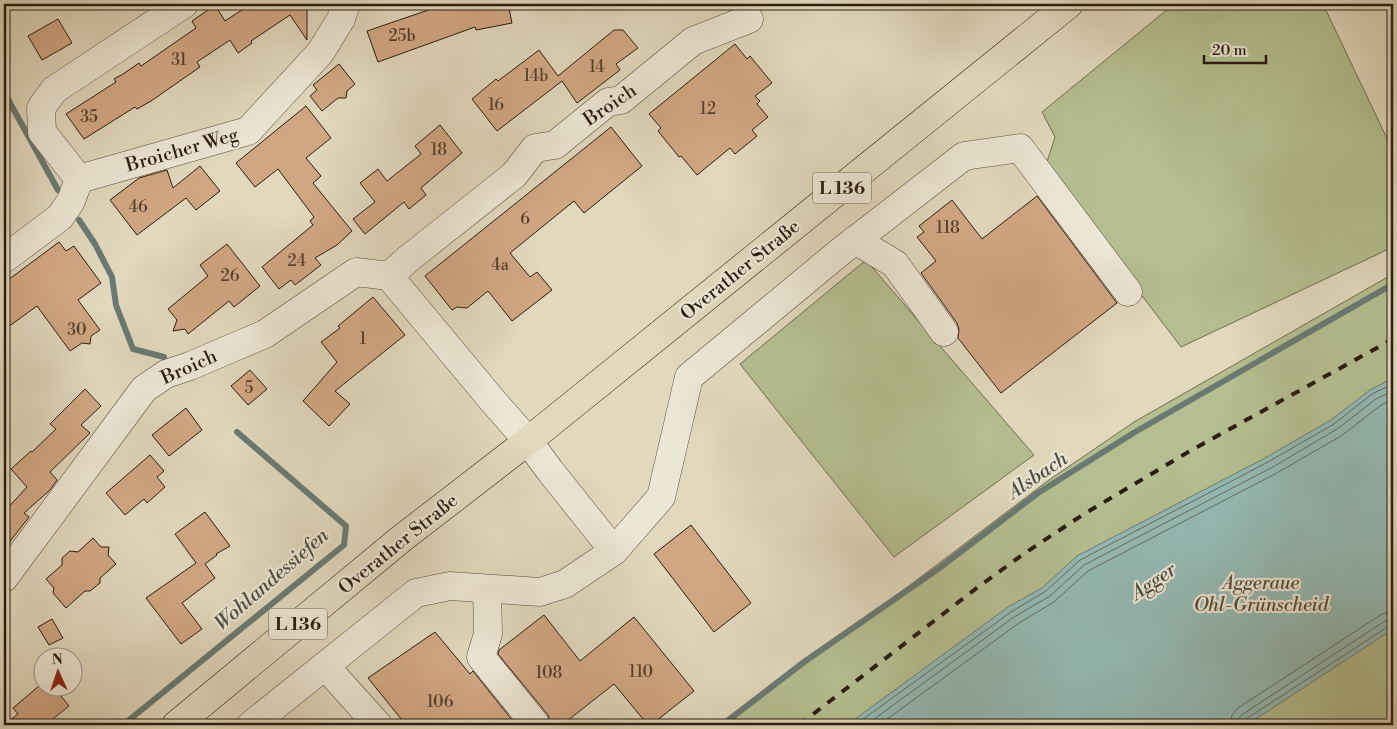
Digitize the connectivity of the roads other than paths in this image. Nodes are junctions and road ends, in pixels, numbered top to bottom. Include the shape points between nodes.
1 (184, 4) edge
2 (1069, 4) edge
3 (342, 5) edge
4 (748, 19) dead end
5 (79, 179) junction
6 (855, 240) junction
7 (4, 259) edge
8 (390, 276) junction
9 (1128, 292) dead end
10 (944, 332) dead end
11 (528, 441) junction
12 (614, 551) junction
13 (4, 578) edge
14 (487, 589) junction
15 (325, 666) junction
16 (176, 725) edge
17 (251, 725) edge
18 (378, 725) edge
19 (536, 725) edge

1 - 5 street via 54,90 41,108 42,132
2 - 11 main road, Overather Straße / L 136
3 - 5 street, Broicher Weg via 341,19 320,52 248,131
4 - 8 street, Broich via 693,41 622,100 608,102 555,145 535,148 514,176
5 - 7 street via 71,201 60,217
6 - 9 street via 964,156 1020,148
6 - 10 street via 895,264
6 - 12 street via 689,377 661,497
8 - 11 street
8 - 13 street, Broich via 356,272 265,334 166,374 144,389
11 - 12 street
11 - 16 main road, Overather Straße / L 136 via 401,539
12 - 14 street via 566,584 540,592
14 - 15 street via 450,586 416,593
14 - 19 street via 488,634 481,657
15 - 17 street
15 - 18 street

